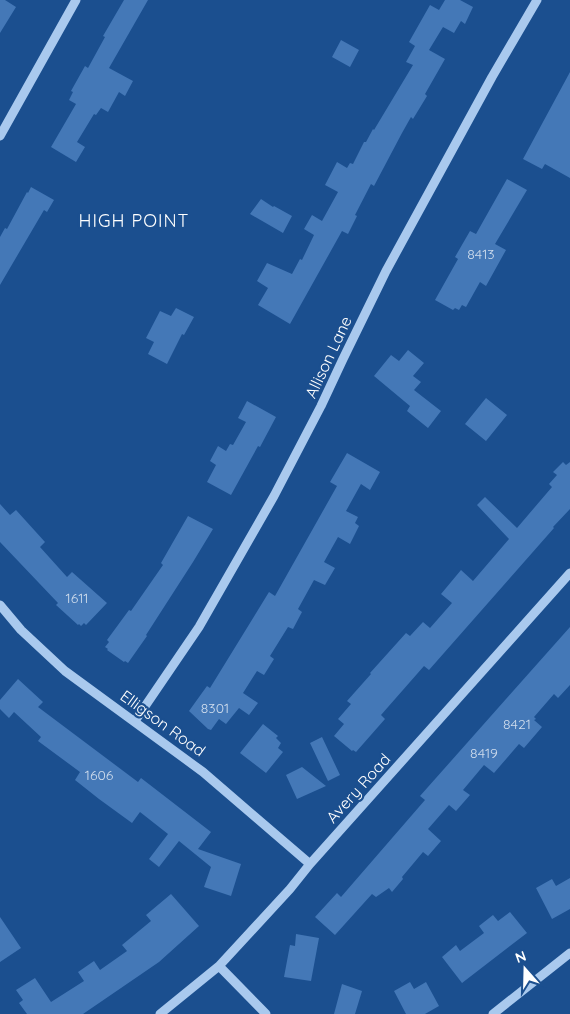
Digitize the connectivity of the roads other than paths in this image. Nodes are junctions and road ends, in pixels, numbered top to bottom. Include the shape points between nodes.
1 (76, 0) edge
2 (537, 0) edge
3 (0, 136) edge
4 (570, 573) edge
5 (0, 605) edge
6 (135, 722) junction
7 (310, 864) junction
8 (570, 953) edge
9 (220, 966) junction
10 (160, 1014) edge
11 (266, 1014) edge
12 (493, 1014) edge

1 - 3 street
2 - 6 street, Allison Lane via 386,271 322,406 274,496 200,627
4 - 7 street, Avery Road
5 - 6 street, Elligson Road via 21,630 65,671
6 - 7 street, Elligson Road via 203,772
7 - 9 street, Avery Road
8 - 12 street
9 - 10 street, Avery Road
9 - 11 street

